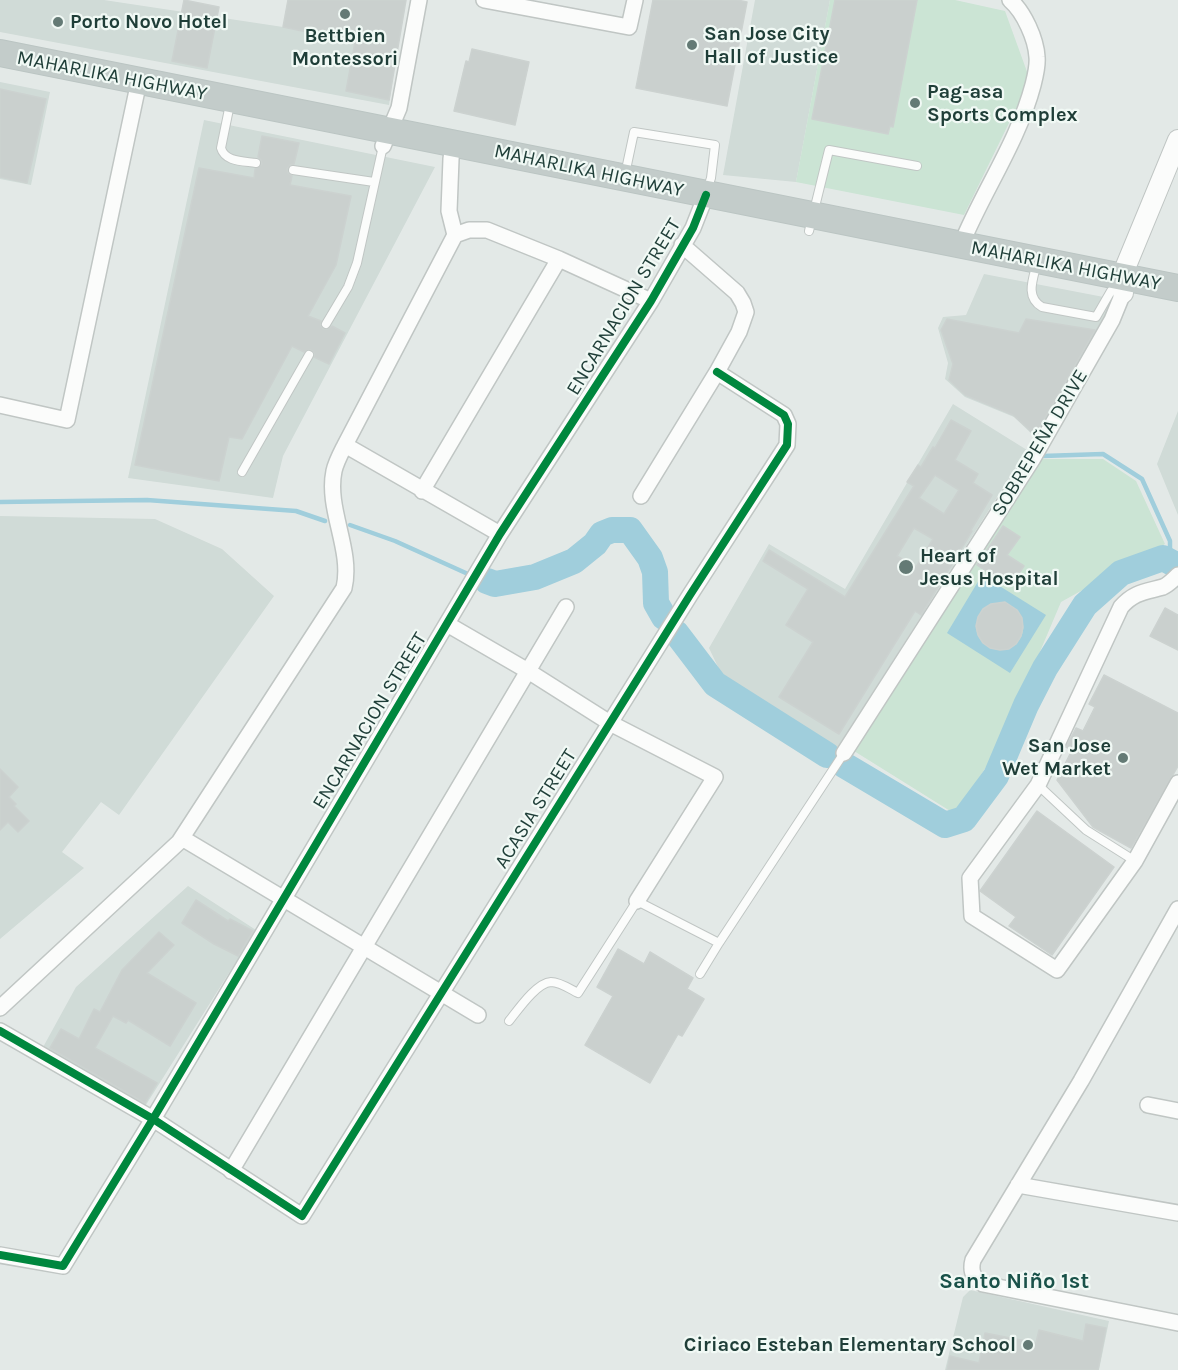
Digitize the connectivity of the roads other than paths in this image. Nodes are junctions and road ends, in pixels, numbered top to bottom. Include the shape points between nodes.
1 (419, 0) edge
2 (484, 0) edge
3 (635, 0) edge
4 (1010, 0) edge
5 (551, 6) edge
6 (0, 53) edge
7 (0, 70) edge
8 (137, 89) junction
9 (229, 108) junction
10 (387, 139) junction
11 (1178, 140) edge
12 (452, 151) junction
13 (256, 164) dead end
14 (917, 166) dead end
15 (293, 170) dead end
16 (622, 177) junction
17 (374, 182) junction
18 (703, 202) junction
19 (811, 224) junction
20 (455, 236) junction
21 (682, 245) junction
22 (961, 245) junction
23 (559, 259) junction
24 (1036, 268) junction
25 (1118, 287) junction
26 (1178, 288) edge
27 (651, 301) junction
28 (1178, 305) edge
29 (326, 324) dead end
30 (309, 355) dead end
31 (717, 372) junction
32 (0, 405) edge
33 (345, 445) junction
34 (242, 472) dead end
35 (422, 491) junction
36 (641, 496) dead end
37 (500, 534) junction
38 (1178, 575) edge
39 (566, 607) dead end
40 (447, 624) junction
41 (528, 671) junction
42 (610, 723) junction
43 (844, 753) joint
44 (1178, 783) edge
45 (1038, 785) junction
46 (182, 838) junction
47 (1135, 861) junction
48 (284, 899) junction
49 (637, 901) junction
50 (1178, 909) edge
51 (719, 943) junction
52 (364, 947) junction
53 (700, 974) dead end
54 (441, 993) junction
55 (0, 1008) edge
56 (478, 1015) dead end
57 (509, 1022) dead end
58 (0, 1031) edge
59 (1148, 1105) dead end
60 (1178, 1111) edge
61 (153, 1119) junction
62 (231, 1170) junction
63 (1018, 1185) junction
64 (1178, 1213) edge
65 (0, 1254) edge
66 (1178, 1323) edge

1 - 10 street via 399,108
2 - 5 street
3 - 5 street via 629,27
4 - 22 street via 1028,25 1037,58 1034,79 1026,112
6 - 8 highway, MAHARLIKA HIGHWAY
7 - 8 highway, MAHARLIKA HIGHWAY
8 - 9 highway, MAHARLIKA HIGHWAY
8 - 32 street via 67,420
9 - 10 highway, MAHARLIKA HIGHWAY
9 - 13 lane via 223,154
10 - 12 highway, MAHARLIKA HIGHWAY
10 - 17 lane
11 - 25 street
12 - 16 highway, MAHARLIKA HIGHWAY
12 - 18 highway, MAHARLIKA HIGHWAY
12 - 20 street via 449,211
14 - 19 lane via 829,150
15 - 17 lane
16 - 18 highway, MAHARLIKA HIGHWAY
16 - 18 lane via 634,132 715,145
17 - 29 lane via 357,263
18 - 19 highway, MAHARLIKA HIGHWAY
18 - 21 street, ENCARNACION STREET
19 - 22 highway, MAHARLIKA HIGHWAY
19 - 24 highway, MAHARLIKA HIGHWAY
20 - 23 street via 487,230
20 - 33 street
21 - 27 street, ENCARNACION STREET
21 - 31 street via 737,293 746,312
22 - 24 highway, MAHARLIKA HIGHWAY
23 - 27 street
23 - 35 street
24 - 25 highway, MAHARLIKA HIGHWAY
25 - 26 highway, MAHARLIKA HIGHWAY
25 - 28 highway, MAHARLIKA HIGHWAY
25 - 43 street, SOBREPEÑA DRIVE via 1112,320 1032,460
27 - 37 street, ENCARNACION STREET
30 - 34 lane
31 - 36 street
31 - 42 street, ACASIA STREET via 784,415 788,424 787,445
33 - 35 street
33 - 46 street via 334,472 333,489 344,588
35 - 37 street
37 - 40 street, ENCARNACION STREET
38 - 45 street via 1164,587 1148,589 1121,607
39 - 41 street
40 - 41 street
40 - 48 street, ENCARNACION STREET
41 - 42 street
41 - 52 street
42 - 49 street via 716,777
42 - 54 street, ACASIA STREET
43 - 51 lane
44 - 47 street
45 - 47 lane via 1086,830
45 - 47 street via 970,879 972,916 1057,970
46 - 48 street
46 - 55 street
48 - 52 street
48 - 61 street, ENCARNACION STREET
49 - 51 lane
49 - 57 lane via 578,993 550,982 539,987
50 - 63 street
51 - 53 lane
52 - 54 street
52 - 62 street
54 - 56 street
54 - 62 street, ACASIA STREET via 302,1216
58 - 61 street
59 - 60 street
61 - 62 street
61 - 65 street, ENCARNACION STREET via 63,1266
63 - 64 street
63 - 66 street via 973,1260 972,1271 979,1282

